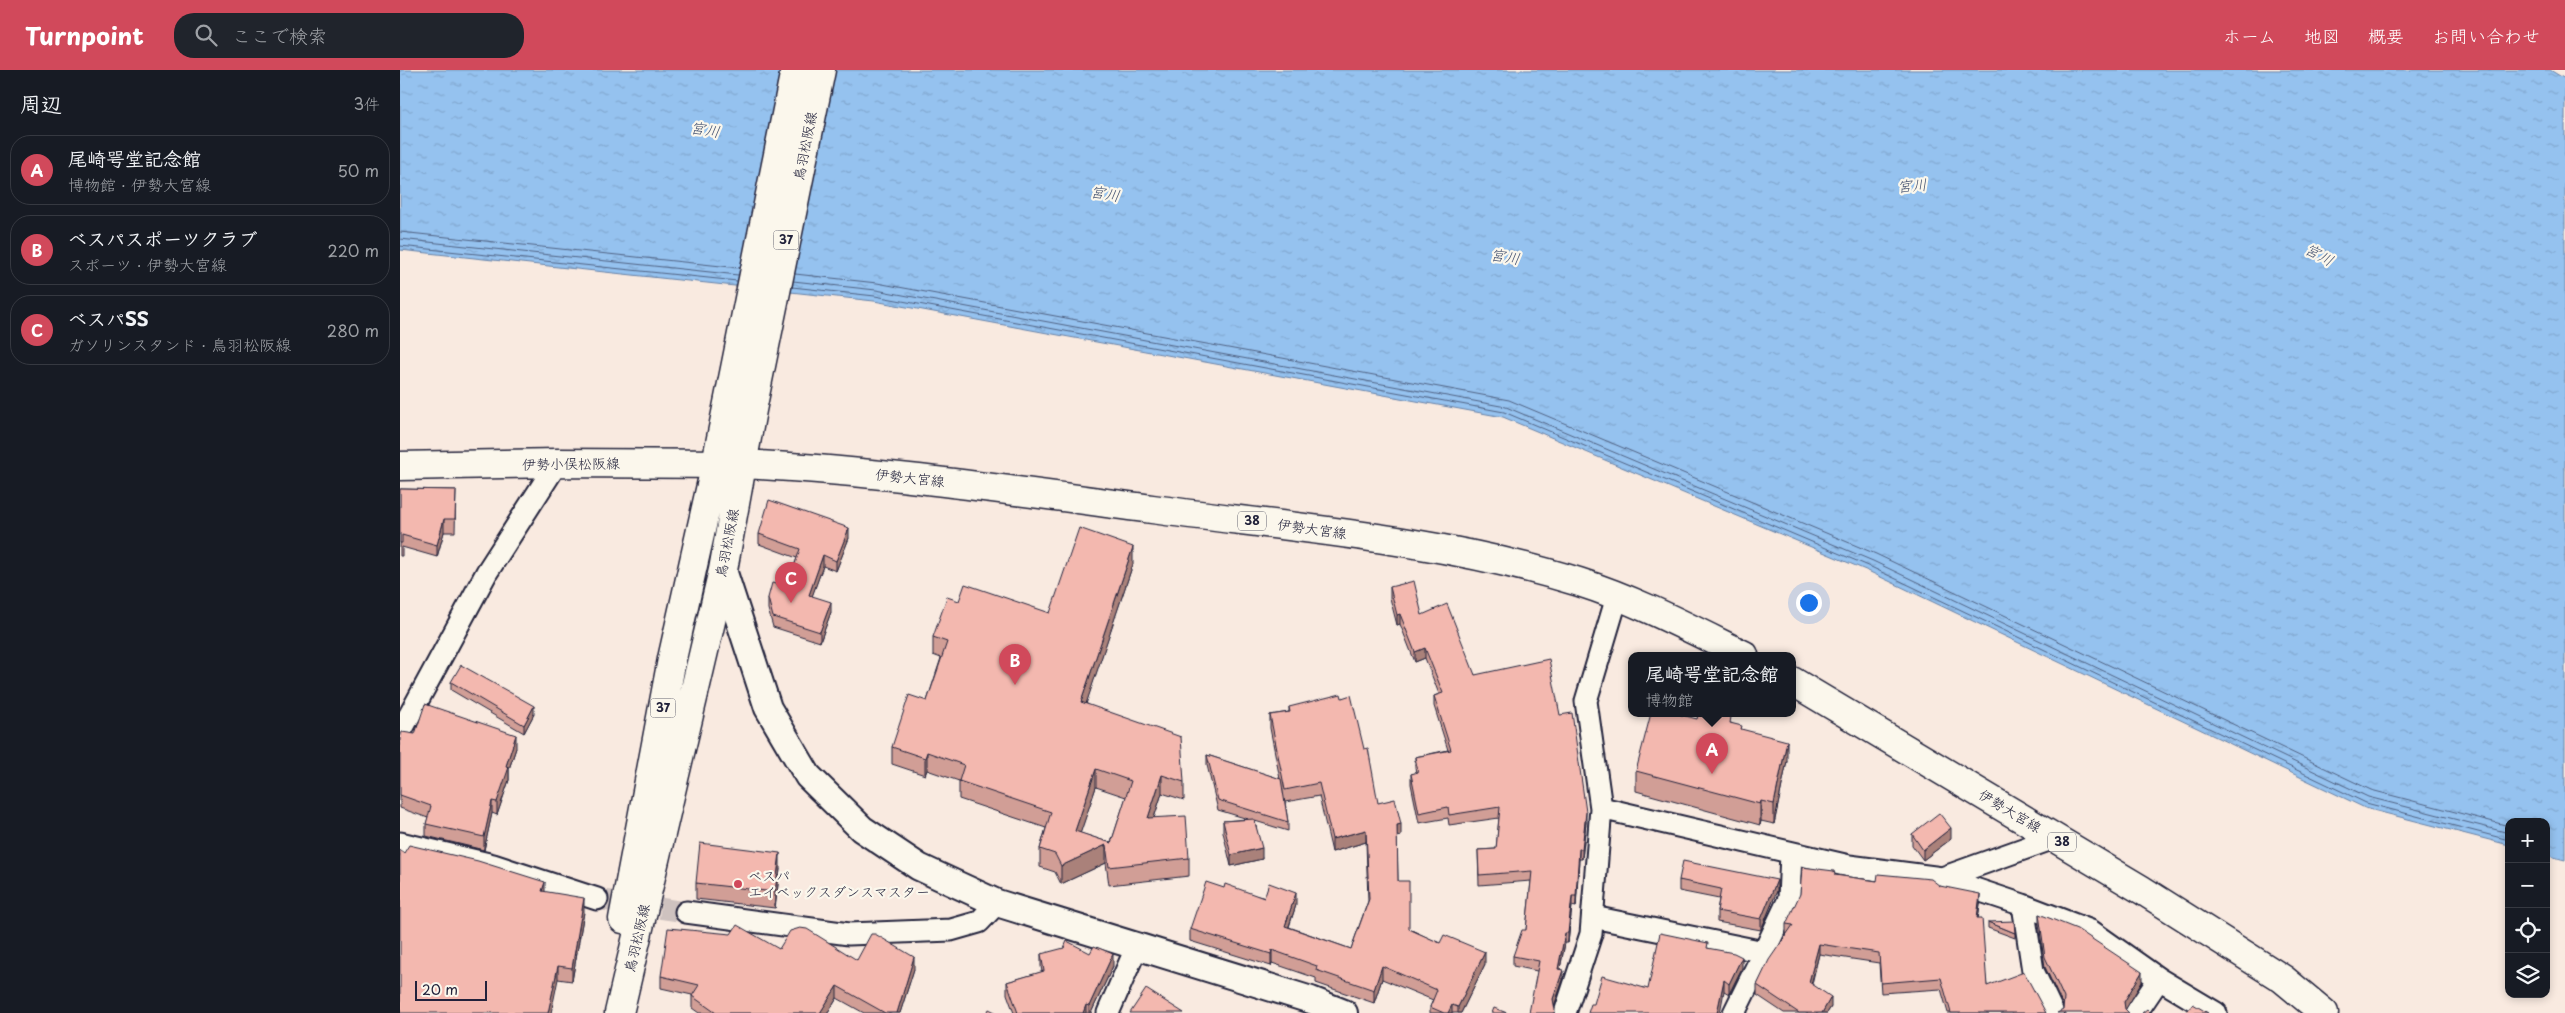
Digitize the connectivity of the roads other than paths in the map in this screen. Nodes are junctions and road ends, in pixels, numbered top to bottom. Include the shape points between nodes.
1 (795, 70) edge
2 (820, 70) edge
3 (740, 408) junction
4 (557, 463) junction
5 (729, 463) junction
6 (400, 466) edge
7 (723, 570) junction
8 (1617, 597) junction
9 (1737, 652) edge
10 (1796, 683) edge
11 (400, 733) edge
12 (1601, 808) junction
13 (2054, 838) junction
14 (400, 842) edge
15 (1791, 852) junction
16 (1942, 878) junction
17 (597, 899) tunnel mouth
18 (997, 903) junction
19 (2023, 904) junction
20 (686, 912) tunnel mouth
21 (1593, 917) junction
22 (1137, 946) junction
23 (1764, 952) junction
24 (2159, 979) junction
25 (605, 1013) edge
26 (619, 1013) edge
27 (1108, 1013) edge
28 (1344, 1013) edge
29 (1565, 1013) edge
30 (1734, 1013) edge
31 (2053, 1013) edge
32 (2136, 1013) edge
33 (2216, 1013) edge
34 (2324, 1013) edge

1 - 3 main road, 鳥羽松阪線 / 37
2 - 3 main road, 鳥羽松阪線 / 37
3 - 5 main road, 鳥羽松阪線 / 37
4 - 5 main road, 伊勢小俣松阪線
4 - 6 main road, 伊勢小俣松阪線
4 - 11 street via 487,572
5 - 7 main road, 鳥羽松阪線 / 37
5 - 8 main road, 伊勢大宮線 / 38 via 965,484 1310,527 1497,559
5 - 25 main road, 鳥羽松阪線 / 37 via 672,660
7 - 18 street via 768,708 808,776 862,828 889,848
7 - 26 main road, 鳥羽松阪線 / 37
8 - 9 main road, 伊勢大宮線 / 38
8 - 12 street via 1586,700
10 - 13 main road, 伊勢大宮線 / 38
12 - 15 street
12 - 21 street
13 - 16 street
13 - 34 main road, 伊勢大宮線 / 38 via 2283,979
14 - 17 street via 493,865
15 - 16 street via 1849,866
15 - 23 street via 1789,899
16 - 19 street
18 - 20 street via 979,922 951,930 849,934
18 - 22 street
19 - 24 street via 2092,932
19 - 31 street via 2032,971
21 - 23 street
21 - 29 street via 1591,934
22 - 27 street
22 - 28 street
23 - 30 street
24 - 32 street
24 - 33 street

